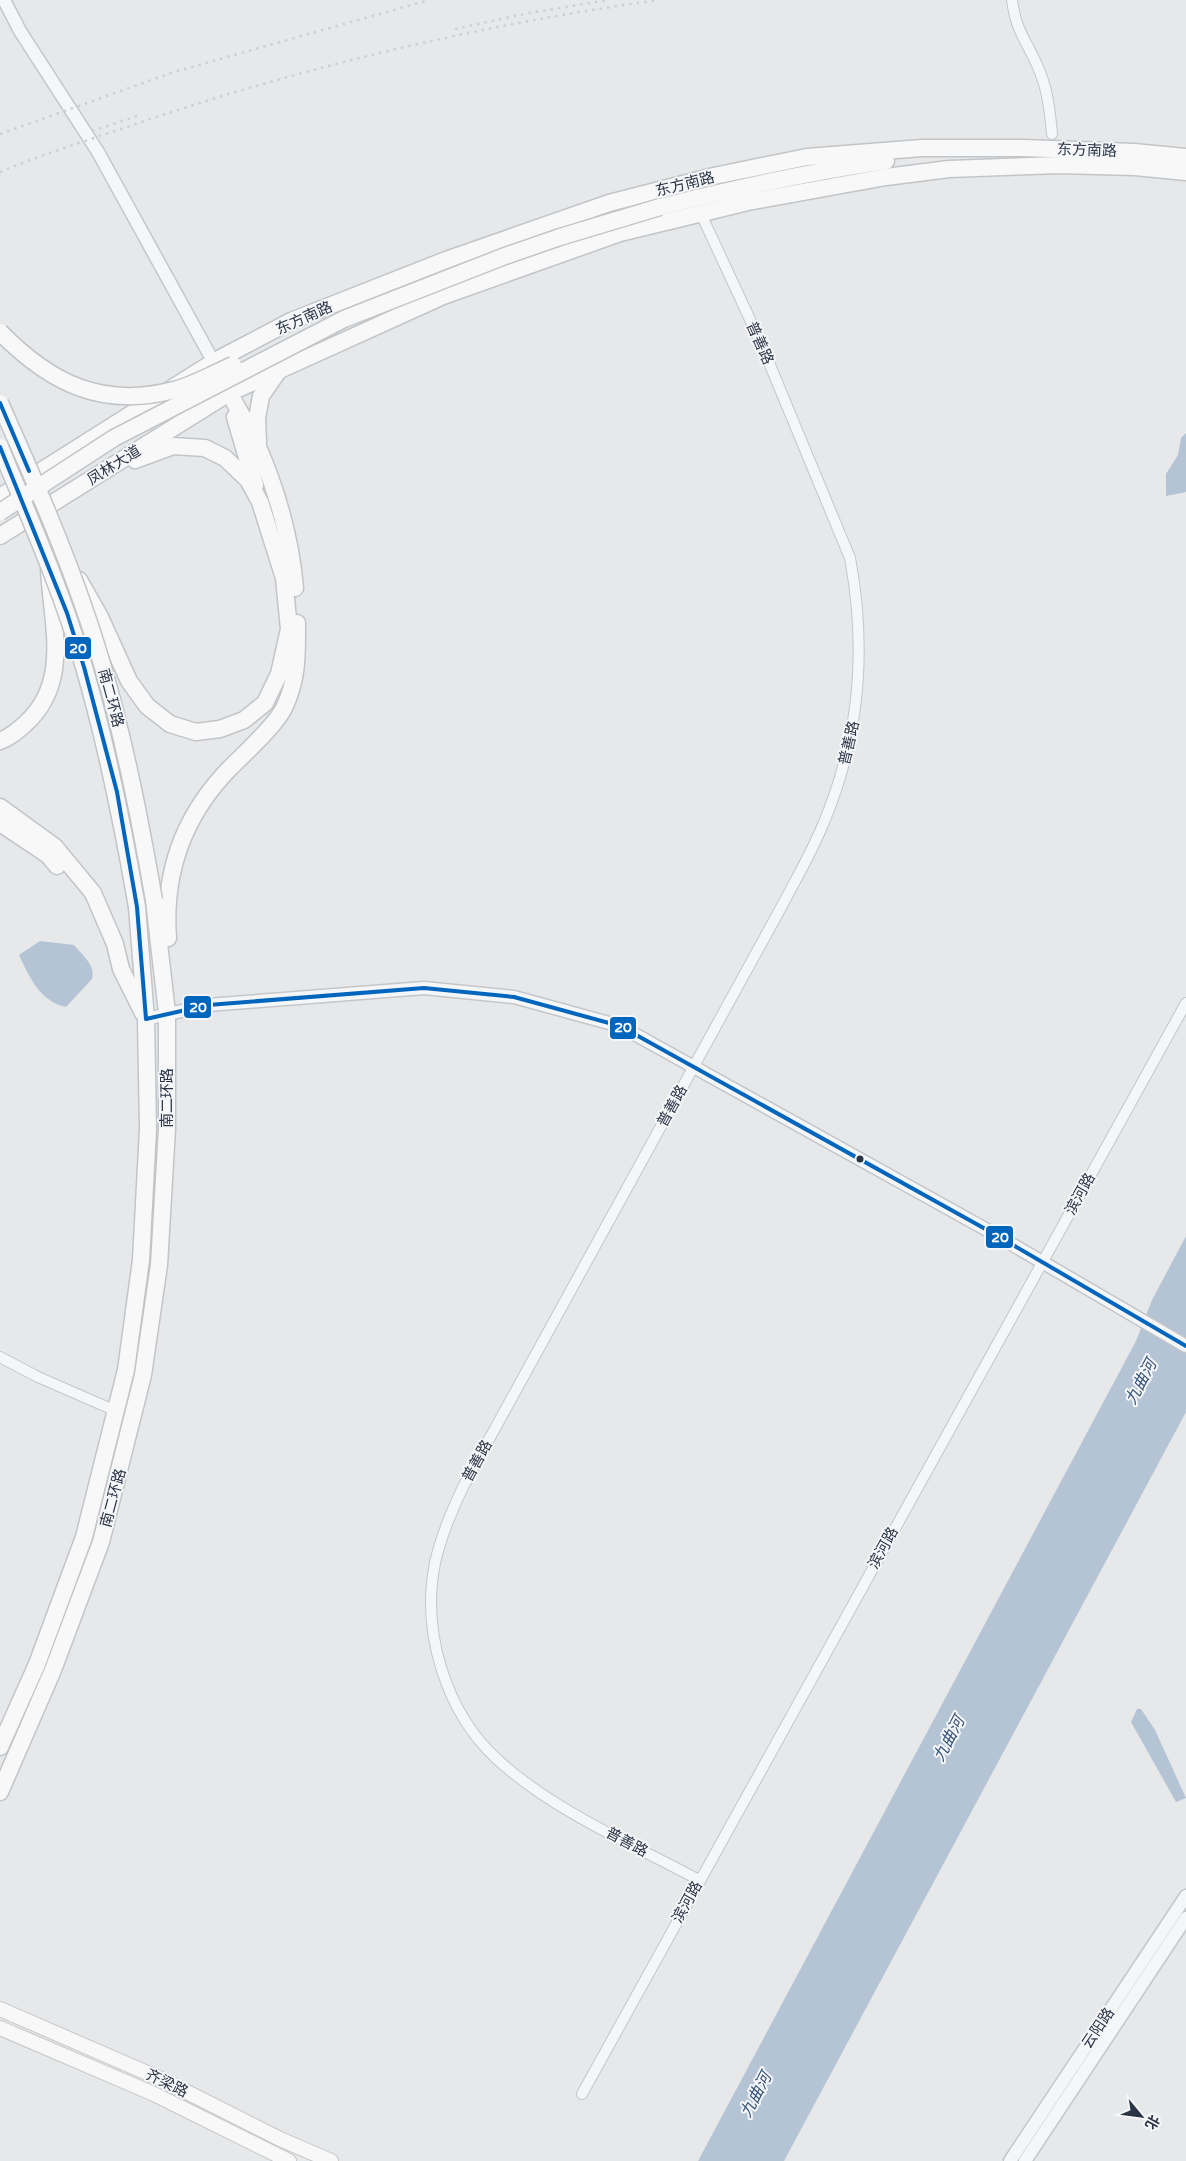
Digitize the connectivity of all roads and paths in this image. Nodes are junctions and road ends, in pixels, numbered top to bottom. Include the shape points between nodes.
1 (4, 0) edge
2 (1012, 0) edge
3 (1052, 134) dead end
4 (965, 149) junction
5 (1186, 157) edge
6 (1186, 172) edge
7 (701, 214) junction
8 (344, 319) junction
9 (0, 332) edge
10 (214, 361) junction
11 (281, 368) junction
12 (229, 393) junction
13 (0, 403) edge
14 (0, 447) edge
15 (258, 447) junction
16 (107, 470) junction
17 (0, 497) edge
18 (260, 502) junction
19 (0, 512) edge
20 (0, 536) edge
21 (62, 550) junction
22 (49, 566) junction
23 (0, 741) edge
24 (3, 816) edge
25 (1186, 1003) edge
26 (167, 1013) junction
27 (146, 1019) junction
28 (694, 1066) junction
29 (1042, 1262) junction
30 (1186, 1346) edge
31 (0, 1357) edge
32 (116, 1411) junction
33 (65, 1593) junction
34 (82, 1598) junction
35 (0, 1747) edge
36 (0, 1792) edge
37 (699, 1880) junction
38 (1186, 1896) edge
39 (1186, 1918) edge
40 (0, 2009) edge
41 (0, 2028) edge
42 (582, 2094) dead end
43 (288, 2161) edge
44 (331, 2161) edge
45 (1010, 2161) edge
46 (1025, 2161) edge

1 - 10 street via 20,32 98,152
2 - 3 street via 1015,21 1043,83
4 - 5 main road, 东方南路 via 1086,150
4 - 8 main road, bridge via 836,168 660,207 505,256
4 - 10 main road, 东方南路 via 922,148 807,157 608,203 446,260 291,321
6 - 7 main road, 东方南路 via 1059,165 949,169 814,189
7 - 11 main road, 东方南路 via 620,233 443,296
7 - 28 street, 普善路 via 760,340 850,558 857,596 860,644 858,699 850,744 824,824
8 - 9 main road, bridge via 176,390 146,396 116,397 86,392 49,374 19,352
8 - 19 main road, bridge via 114,438
10 - 12 street
10 - 17 main road
11 - 12 main road, 东方南路
11 - 15 main road via 260,396
12 - 15 main road
12 - 16 main road, 凤林大道
12 - 18 main road
13 - 21 main road, 南二环路, bridge
14 - 22 main road, 南二环路, bridge
15 - 26 main road via 292,555 297,670 283,709 256,743 217,782 183,834 170,878
16 - 18 main road via 174,446 205,448 225,458 248,480
16 - 20 main road, 凤林大道
18 - 21 main road, bridge via 284,578 289,629 280,674 265,703 244,720 220,729 196,732 170,724 147,706 129,681 100,617
21 - 26 main road, 南二环路, bridge via 102,663 135,790 154,900
22 - 23 main road, bridge via 56,639 54,680 39,712 10,737
22 - 27 main road, 南二环路, bridge via 84,667 117,792 137,907
24 - 27 main road via 55,846 93,893 111,934 121,969
25 - 29 street, 滨河路
26 - 27 street
26 - 28 street via 208,1005 424,988 514,997 620,1026
26 - 34 main road, 南二环路 via 164,1194 152,1326 125,1452
27 - 32 main road, 南二环路 via 148,1128 141,1260 126,1370
28 - 29 street
28 - 37 street, 普善路 via 464,1485 446,1523 435,1564 432,1605 436,1654 450,1692 470,1731 498,1760 533,1789 565,1809
29 - 30 street
29 - 37 street, 滨河路
31 - 32 street
32 - 33 main road, 南二环路 via 84,1537
33 - 34 main road
33 - 35 main road, 南二环路
34 - 36 main road, 南二环路
37 - 42 street, 滨河路
38 - 45 street, 云阳路
39 - 46 street, 云阳路
40 - 44 main road, 齐梁路 via 161,2079
41 - 43 main road, 齐梁路 via 154,2094

